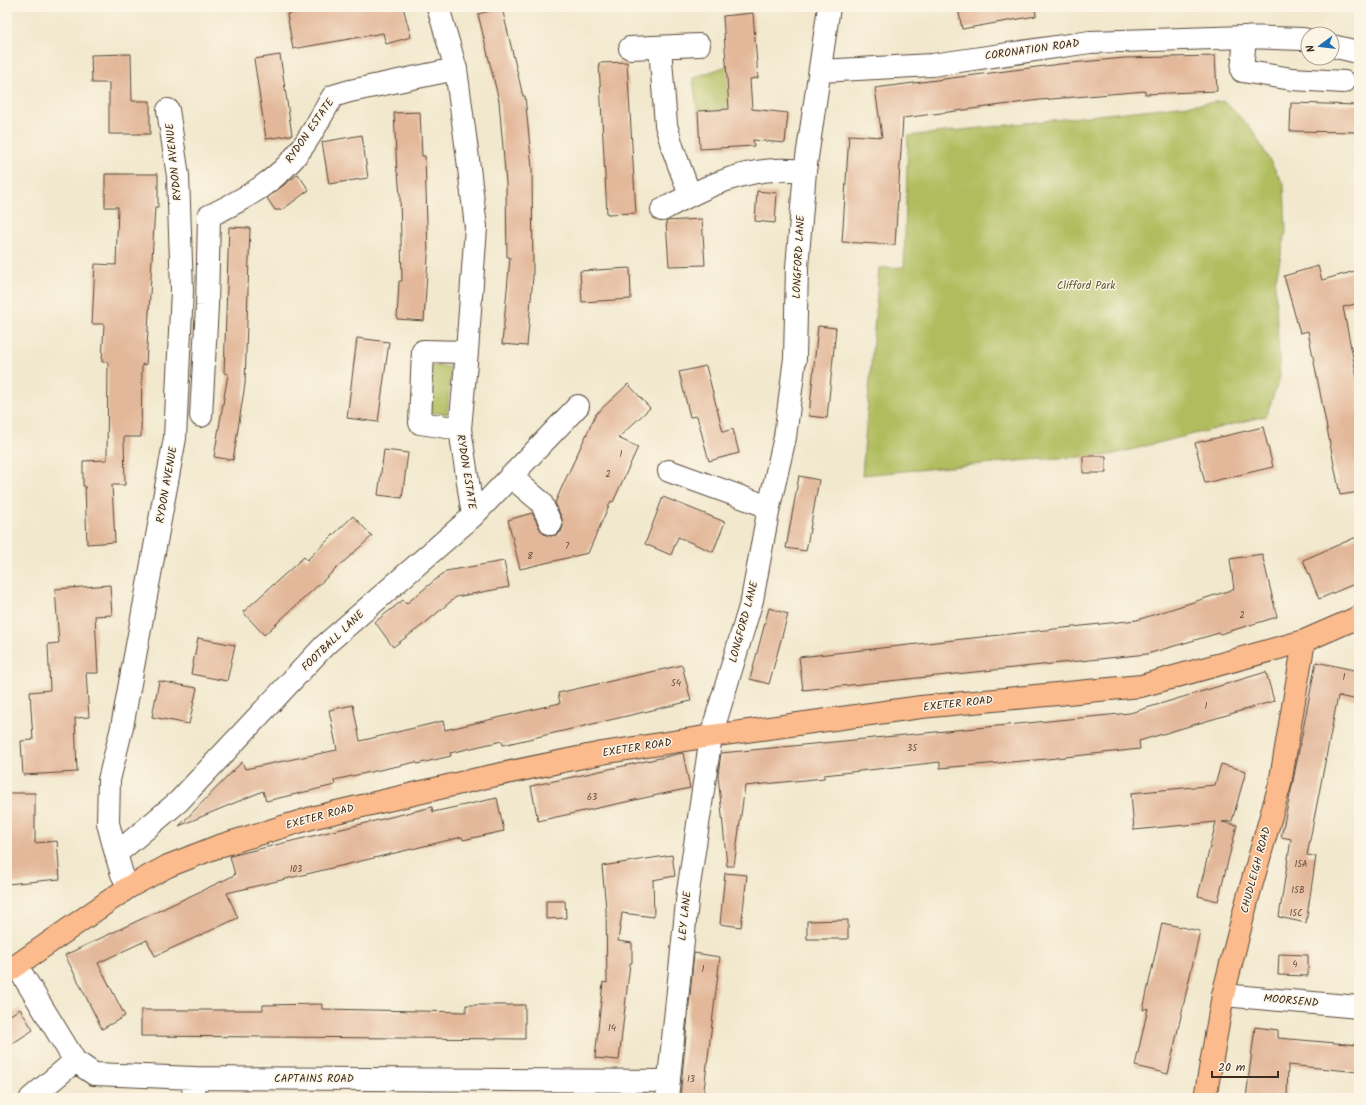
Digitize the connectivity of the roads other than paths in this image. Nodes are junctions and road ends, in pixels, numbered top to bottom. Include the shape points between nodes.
1 (438, 7) edge
2 (830, 7) edge
3 (1244, 38) junction
4 (1300, 39) edge
5 (699, 45) dead end
6 (660, 47) junction
7 (630, 48) dead end
8 (1340, 48) edge
9 (1359, 52) edge
10 (456, 69) junction
11 (820, 71) junction
12 (1344, 82) dead end
13 (168, 110) dead end
14 (805, 171) junction
15 (690, 195) junction
16 (662, 210) dead end
17 (467, 352) junction
18 (578, 406) dead end
19 (201, 416) dead end
20 (460, 429) junction
21 (669, 471) dead end
22 (510, 476) junction
23 (769, 507) junction
24 (473, 516) junction
25 (551, 524) dead end
26 (1359, 617) edge
27 (1304, 641) junction
28 (711, 736) junction
29 (116, 854) junction
30 (129, 887) junction
31 (12, 969) edge
32 (1223, 995) junction
33 (1359, 1007) edge
34 (75, 1061) junction
35 (193, 1088) edge
36 (668, 1090) edge
37 (31, 1098) edge
38 (1205, 1098) edge

1 - 10 street, RYDON ESTATE
2 - 11 street, LONGFORD LANE
3 - 4 street, CORONATION ROAD
3 - 11 street, CORONATION ROAD via 1090,42 932,65
3 - 12 street via 1242,71 1292,79
5 - 6 street
6 - 7 street
6 - 15 street via 666,124
8 - 9 street
10 - 17 street, RYDON ESTATE via 476,227
10 - 19 street, RYDON ESTATE via 333,96 301,149 281,173 235,204 210,216
11 - 14 street, LONGFORD LANE
13 - 29 street, RYDON AVENUE via 178,176 182,290 175,438 122,727 109,780 108,824
14 - 15 street via 773,170 741,175
14 - 23 street, LONGFORD LANE via 797,267 795,358 785,437
15 - 16 street
17 - 20 street, RYDON ESTATE
17 - 20 street, RYDON ESTATE via 423,351 420,423
18 - 22 street, FOOTBALL LANE
20 - 24 street, RYDON ESTATE
21 - 23 street
22 - 24 street, FOOTBALL LANE
22 - 25 street via 541,502
23 - 28 street, LONGFORD LANE via 752,600
24 - 29 street, FOOTBALL LANE via 325,645 179,801
26 - 27 main road, EXETER ROAD
27 - 28 main road, EXETER ROAD via 1141,686 921,707
27 - 32 main road, CHUDLEIGH ROAD via 1280,784
28 - 30 main road, EXETER ROAD via 594,755 315,817 218,846 168,866
28 - 36 street, LEY LANE via 688,892
29 - 30 street
30 - 31 main road, EXETER ROAD
31 - 34 street, CAPTAINS ROAD
32 - 33 street, MOORSEND
32 - 38 main road, CHUDLEIGH ROAD
34 - 35 street, CAPTAINS ROAD via 94,1074
34 - 37 street
35 - 36 street, CAPTAINS ROAD

